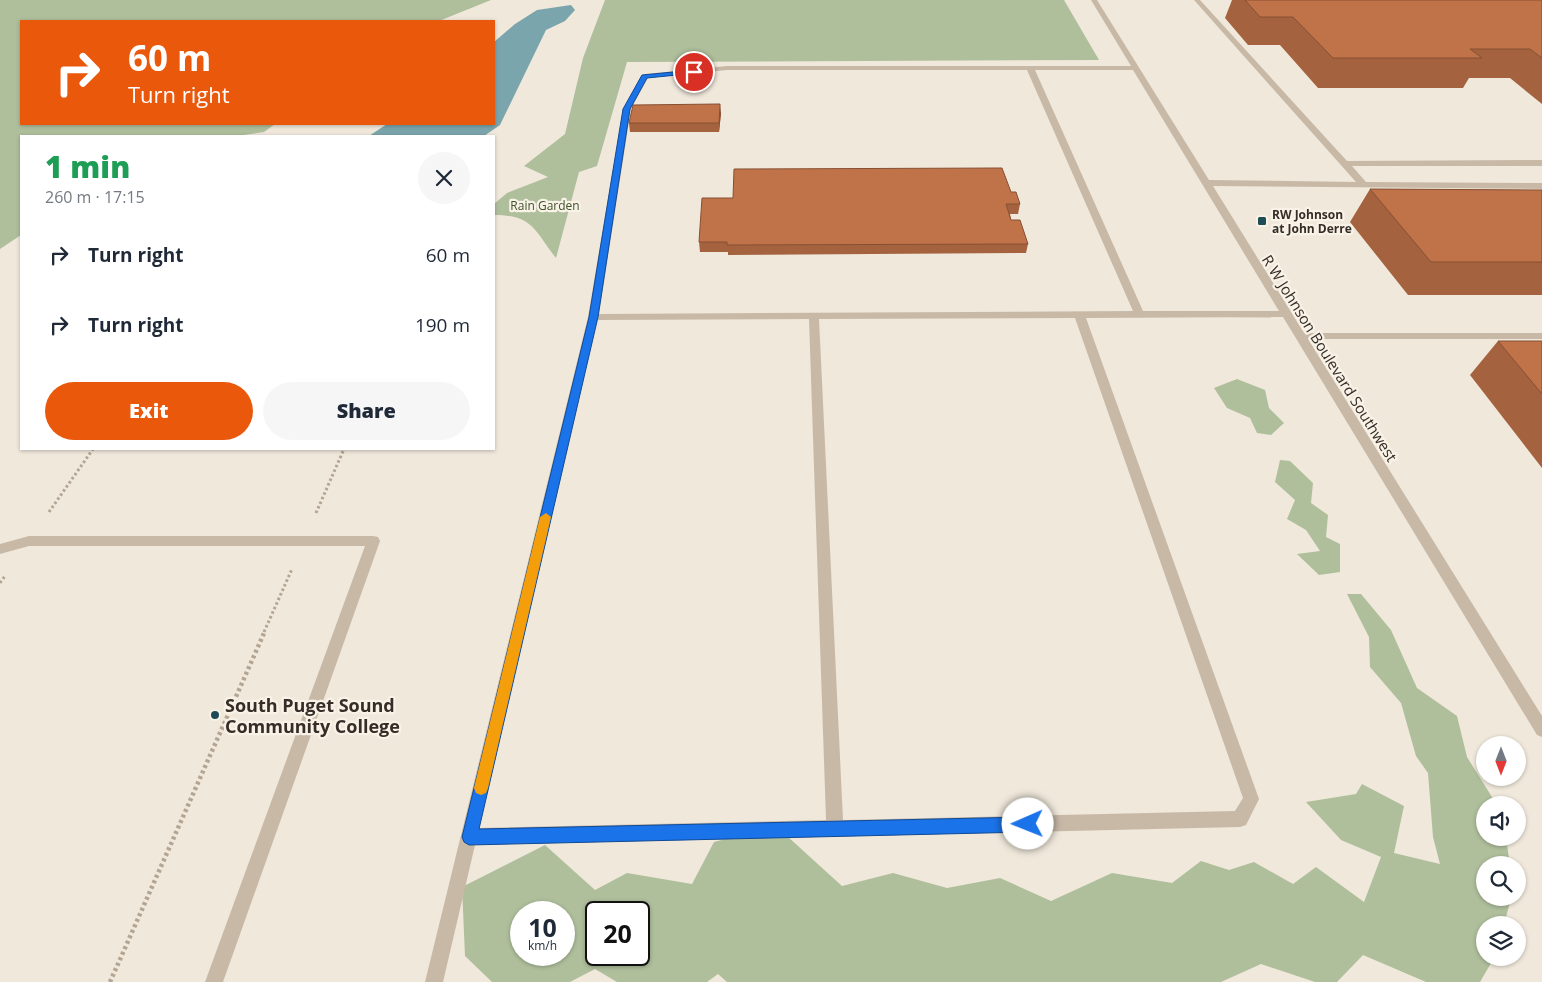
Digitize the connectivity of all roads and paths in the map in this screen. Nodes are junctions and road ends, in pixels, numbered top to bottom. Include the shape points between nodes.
1 (1094, 0) edge
2 (1197, 0) edge
3 (1030, 68) junction
4 (1135, 68) junction
5 (1542, 163) edge
6 (1344, 164) junction
7 (1205, 183) junction
8 (1363, 184) junction
9 (1542, 186) edge
10 (1139, 313) junction
11 (1078, 314) junction
12 (1285, 314) junction
13 (814, 316) junction
14 (594, 317) junction
15 (1300, 336) junction
16 (1542, 336) edge
17 (92, 450) edge
18 (344, 450) edge
19 (46, 516) dead end
20 (314, 517) dead end
21 (0, 550) edge
22 (293, 566) dead end
23 (1542, 730) edge
24 (835, 829) junction
25 (469, 837) junction
26 (110, 982) edge
27 (214, 982) edge
28 (434, 982) edge

1 - 4 street, R W Johnson Boulevard Southwest
2 - 6 street
3 - 4 street
3 - 10 street
3 - 14 street via 727,68 644,76 627,109
4 - 7 street, R W Johnson Boulevard Southwest
5 - 6 street
6 - 8 street
7 - 8 street
7 - 12 street, R W Johnson Boulevard Southwest
8 - 9 street
10 - 11 street
10 - 12 street
11 - 13 street
11 - 24 street via 1251,799 1240,819
12 - 15 street, R W Johnson Boulevard Southwest
13 - 14 street
13 - 24 street
14 - 25 street
15 - 16 street
15 - 23 street, R W Johnson Boulevard Southwest
17 - 19 path
18 - 20 path
21 - 27 street via 29,541 373,541
22 - 26 path
24 - 25 street
25 - 28 street

